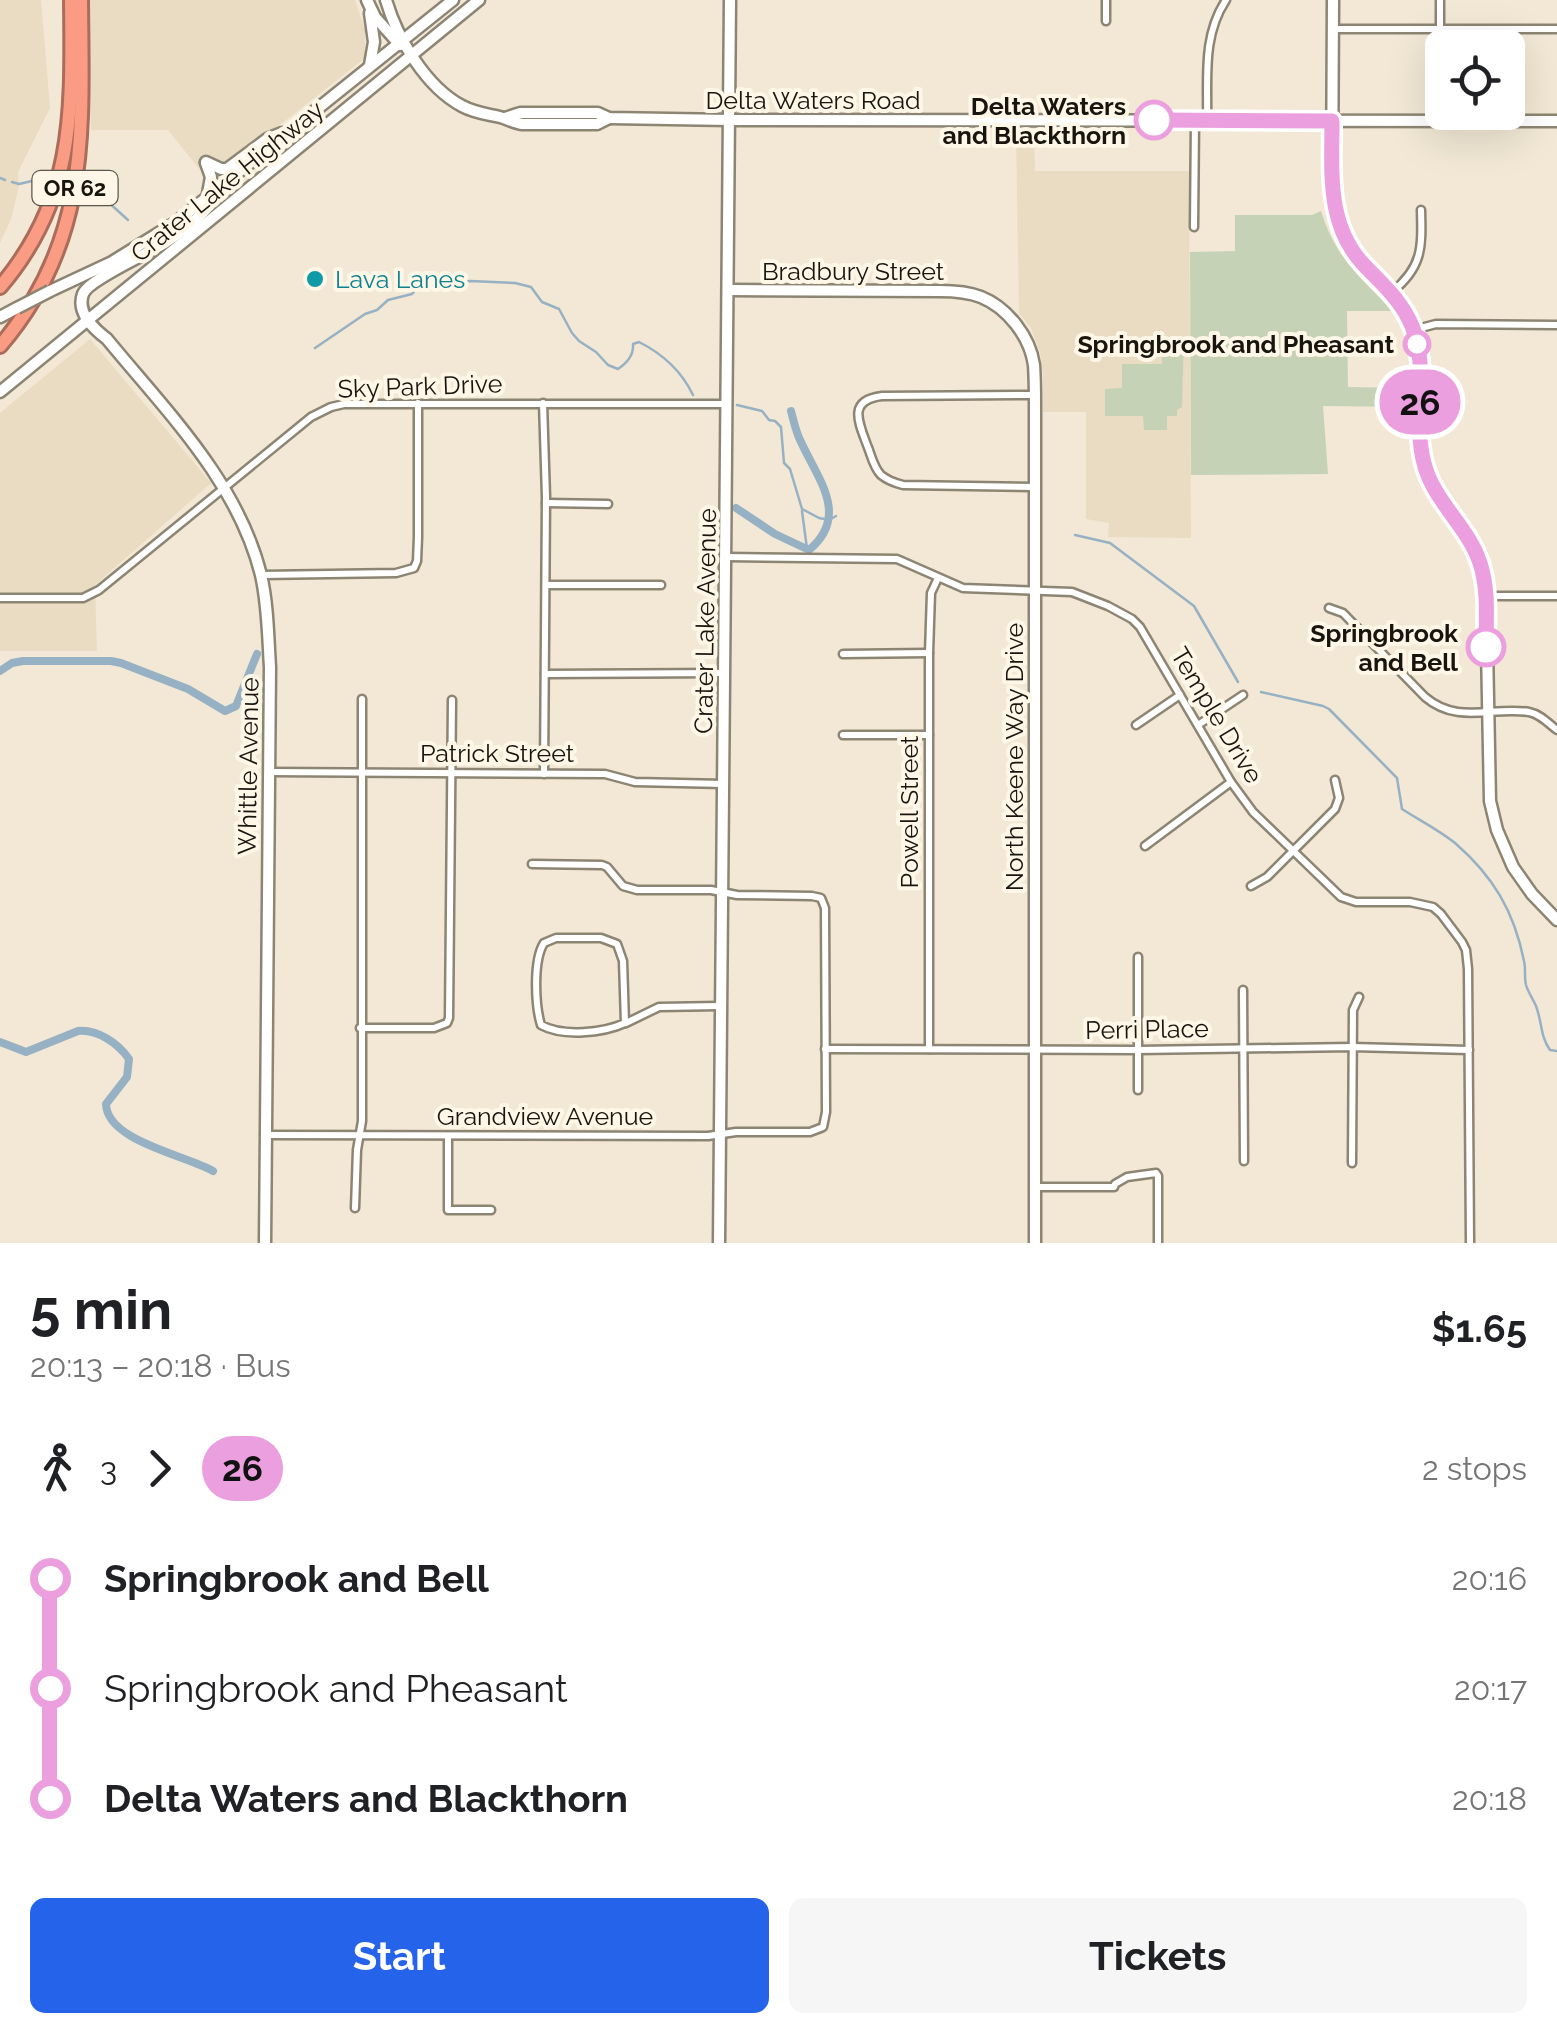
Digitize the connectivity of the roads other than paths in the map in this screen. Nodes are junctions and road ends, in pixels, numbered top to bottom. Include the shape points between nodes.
1 (70, 0) edge
2 (81, 0) edge
3 (386, 0) edge
4 (453, 0) edge
5 (479, 0) edge
6 (730, 0) edge
7 (1106, 0) edge
8 (1226, 0) edge
9 (1333, 0) edge
10 (1440, 0) edge
11 (368, 1) edge
12 (1106, 21) dead end
13 (1333, 28) junction
14 (1440, 29) junction
15 (1557, 29) edge
16 (401, 42) junction
17 (412, 56) junction
18 (370, 67) junction
19 (730, 120) junction
20 (1195, 120) junction
21 (1208, 120) junction
22 (1332, 121) junction
23 (1557, 121) edge
24 (295, 127) junction
25 (225, 184) junction
26 (207, 199) junction
27 (1421, 210) dead end
28 (1194, 226) dead end
29 (0, 286) edge
30 (728, 290) junction
31 (1392, 292) junction
32 (977, 296) joint
33 (106, 306) junction
34 (0, 317) edge
35 (88, 320) junction
36 (1557, 325) edge
37 (1413, 330) junction
38 (107, 339) junction
39 (0, 346) edge
40 (0, 392) edge
41 (1034, 395) junction
42 (418, 403) junction
43 (544, 403) junction
44 (727, 404) junction
45 (1035, 487) junction
46 (225, 488) junction
47 (546, 503) junction
48 (608, 504) dead end
49 (726, 557) junction
50 (261, 575) junction
51 (939, 577) junction
52 (661, 585) dead end
53 (546, 586) junction
54 (1034, 591) junction
55 (1486, 596) junction
56 (1557, 596) edge
57 (0, 598) edge
58 (1329, 608) dead end
59 (929, 653) junction
60 (843, 654) dead end
61 (724, 672) junction
62 (545, 674) junction
63 (1180, 695) junction
64 (1243, 695) dead end
65 (362, 699) dead end
66 (452, 700) dead end
67 (1486, 712) junction
68 (1198, 724) junction
69 (1136, 726) dead end
70 (1557, 730) edge
71 (843, 735) dead end
72 (928, 735) junction
73 (268, 772) junction
74 (362, 772) junction
75 (452, 773) junction
76 (544, 774) junction
77 (1335, 780) dead end
78 (1232, 782) junction
79 (724, 784) junction
80 (1145, 846) dead end
81 (1293, 851) junction
82 (532, 864) dead end
83 (1250, 886) dead end
84 (722, 892) junction
85 (1557, 920) edge
86 (1138, 958) dead end
87 (1243, 990) dead end
88 (1360, 996) dead end
89 (722, 1006) junction
90 (625, 1023) junction
91 (360, 1028) junction
92 (1352, 1046) junction
93 (1244, 1047) junction
94 (826, 1049) junction
95 (929, 1049) junction
96 (1034, 1050) junction
97 (1138, 1050) junction
98 (1469, 1050) junction
99 (1138, 1090) dead end
100 (266, 1134) junction
101 (720, 1134) junction
102 (359, 1136) junction
103 (448, 1136) junction
104 (1244, 1161) dead end
105 (1352, 1164) dead end
106 (1034, 1187) junction
107 (356, 1208) dead end
108 (491, 1210) dead end
109 (266, 1243) edge
110 (719, 1243) edge
111 (1034, 1243) edge
112 (1158, 1243) edge
113 (1470, 1243) edge

1 - 29 highway, OR 62 via 70,109 58,184 30,246
2 - 39 highway, OR 62 via 80,138 71,211 43,284
3 - 16 main road, Delta Waters Road
4 - 16 main road, Crater Lake Highway
5 - 17 main road, Crater Lake Highway
6 - 19 main road, Crater Lake Avenue
7 - 12 street
8 - 21 street via 1208,41
9 - 13 main road
10 - 14 street
11 - 16 main road, Delta Waters Road via 375,18
11 - 18 main road
13 - 14 street
13 - 22 main road
14 - 15 street
16 - 17 main road, Delta Waters Road
16 - 18 main road, Crater Lake Highway
17 - 19 main road, Delta Waters Road via 460,105 522,124
17 - 33 main road, Crater Lake Highway
18 - 24 main road, Crater Lake Highway
19 - 20 main road, Delta Waters Road
19 - 30 main road, Crater Lake Avenue
20 - 21 main road, Delta Waters Road
20 - 28 street
21 - 22 main road, Delta Waters Road
22 - 23 main road, Delta Waters Road
22 - 31 main road via 1336,216 1352,250
24 - 25 main road, Crater Lake Highway
24 - 26 main road via 228,169 206,162
25 - 26 main road, Crater Lake Highway
25 - 35 main road via 194,221 91,283 81,300
26 - 34 main road, Crater Lake Highway, bridge via 141,245
27 - 31 street via 1418,262
30 - 32 main road, Bradbury Street via 940,290
30 - 44 main road, Crater Lake Avenue
31 - 37 main road
32 - 41 main road, North Keene Way Drive via 1024,337
33 - 35 main road, Crater Lake Highway
33 - 38 main road
35 - 38 main road, Whittle Avenue
35 - 40 main road, Crater Lake Highway
36 - 37 street via 1436,324
37 - 55 main road via 1424,463 1480,562
38 - 46 main road, Whittle Avenue
41 - 45 main road, North Keene Way Drive
41 - 45 street via 882,396 866,399 858,414 876,469 894,483
42 - 43 street, Sky Park Drive
42 - 46 street, Sky Park Drive via 344,404 320,412
42 - 50 street via 414,568
43 - 44 street, Sky Park Drive
43 - 47 street
44 - 49 main road, Crater Lake Avenue
45 - 54 main road, North Keene Way Drive
46 - 50 main road, Whittle Avenue
46 - 57 street, Sky Park Drive via 93,594
47 - 48 street
47 - 53 street
49 - 51 street, Temple Drive via 888,558
49 - 61 main road, Crater Lake Avenue
50 - 73 main road, Whittle Avenue via 269,652
51 - 54 street, Temple Drive via 974,590
51 - 59 street, Powell Street via 931,592
52 - 53 street
53 - 62 street
54 - 63 street, Temple Drive via 1072,592 1132,619
54 - 96 main road, North Keene Way Drive
55 - 56 street
55 - 67 main road
58 - 67 street via 1344,614 1432,703 1454,712
59 - 60 street
59 - 72 street, Powell Street
61 - 62 street
61 - 79 main road, Crater Lake Avenue
62 - 76 street
63 - 68 street, Temple Drive
63 - 69 street
64 - 68 street
65 - 74 street
66 - 75 street
67 - 70 street via 1529,712
67 - 85 main road via 1497,830 1522,881
68 - 78 street, Temple Drive
71 - 72 street
72 - 95 street, Powell Street
73 - 74 street, Patrick Street
73 - 100 main road, Whittle Avenue
74 - 75 street, Patrick Street
74 - 91 street
75 - 76 street, Patrick Street
75 - 91 street via 447,1024
76 - 79 street, Patrick Street
77 - 81 street via 1334,809
78 - 80 street
78 - 81 street, Temple Drive
79 - 84 main road, Crater Lake Avenue
81 - 83 street
81 - 98 street, Temple Drive via 1348,900 1424,904 1441,914 1466,950
82 - 84 street via 602,865 628,889
84 - 89 main road, Crater Lake Avenue
84 - 94 street via 821,898
86 - 97 street
87 - 93 street
88 - 92 street via 1352,1010
89 - 90 street via 658,1008
89 - 101 main road, Crater Lake Avenue
90 - 90 street via 598,1031 555,1031 541,1024 538,956 544,943 601,938 616,944 623,961
91 - 102 street
92 - 93 street, Perri Place
92 - 98 street, Perri Place
92 - 105 street
93 - 97 street, Perri Place
93 - 104 street
94 - 95 street, Perri Place
94 - 101 street, Grandview Avenue via 823,1127
95 - 96 street, Perri Place
96 - 97 street, Perri Place
96 - 106 main road, North Keene Way Drive
97 - 99 street
98 - 113 street, Temple Drive
100 - 102 street, Grandview Avenue
100 - 109 main road, Whittle Avenue
101 - 103 street, Grandview Avenue
101 - 110 main road, Crater Lake Avenue
102 - 103 street, Grandview Avenue
102 - 107 street
103 - 108 street via 448,1210
106 - 111 main road, North Keene Way Drive
106 - 112 street via 1114,1187 1127,1177 1156,1173

